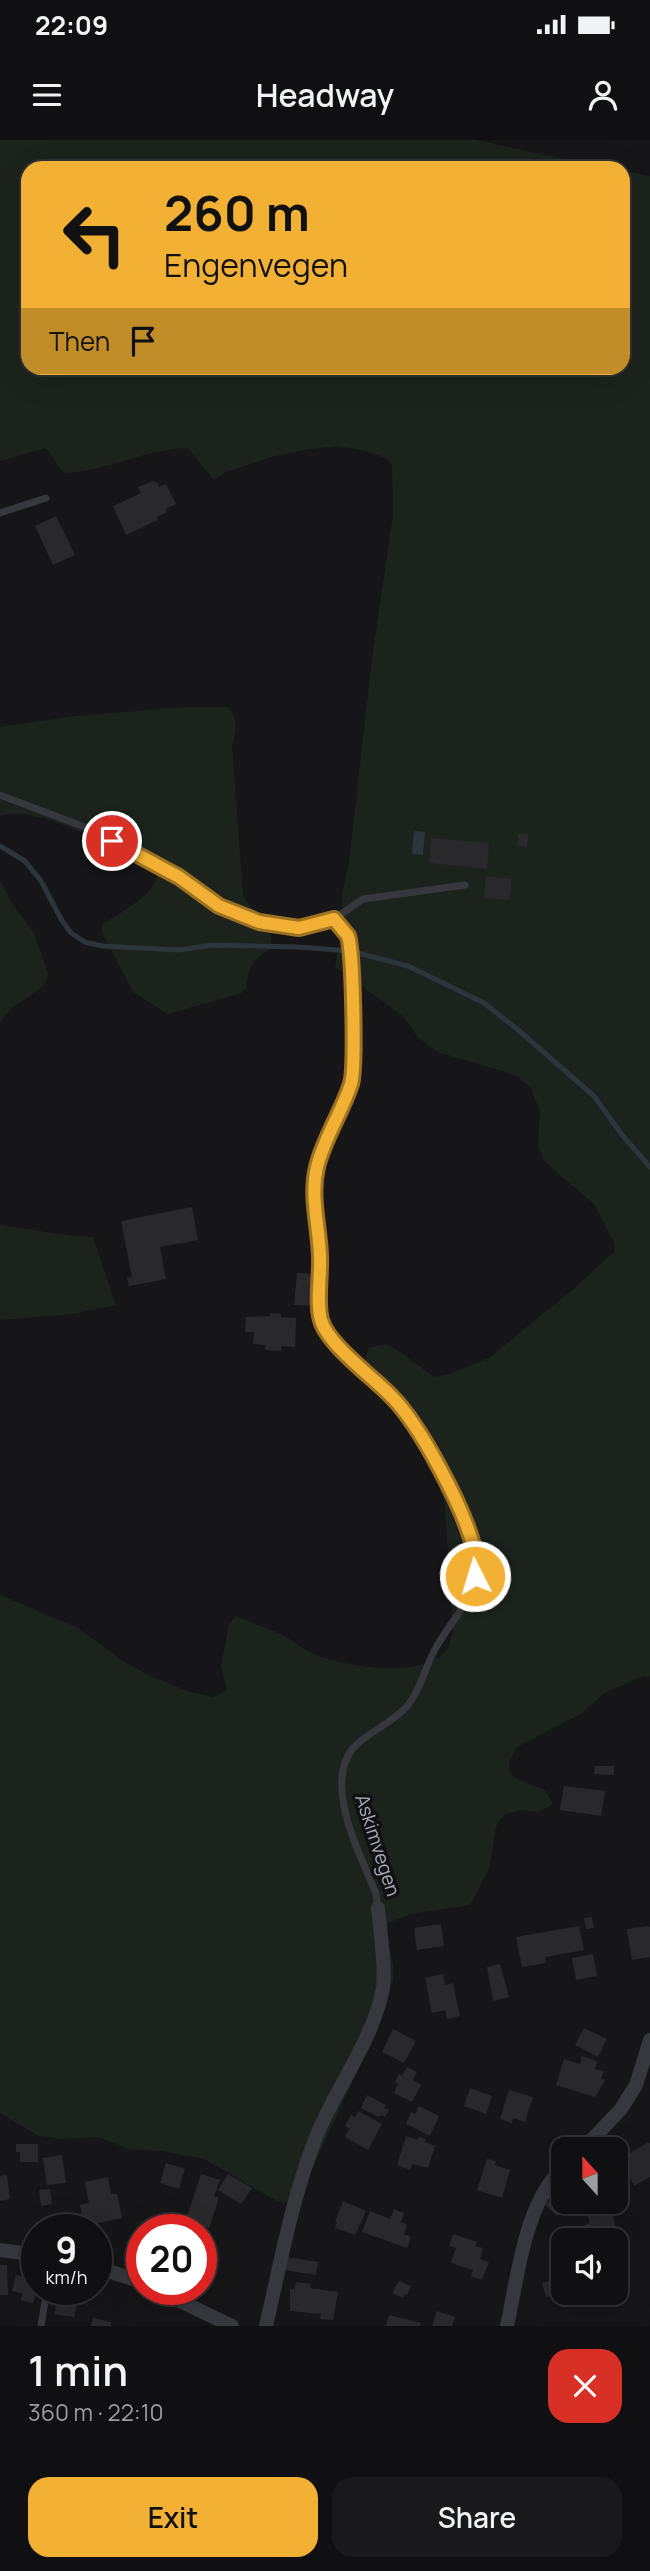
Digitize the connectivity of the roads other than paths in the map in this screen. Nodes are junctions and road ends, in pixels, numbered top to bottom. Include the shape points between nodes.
1 (46, 498) dead end
2 (0, 513) edge
3 (0, 794) edge
4 (465, 885) dead end
5 (334, 919) junction
6 (378, 1908) joint
7 (650, 2040) edge
8 (594, 2137) edge
9 (551, 2179) edge
10 (0, 2250) edge
11 (21, 2253) edge
12 (44, 2305) edge
13 (188, 2305) edge
14 (41, 2326) edge
15 (232, 2326) edge
16 (266, 2326) edge
17 (508, 2326) edge

1 - 2 lane
3 - 5 lane via 90,829 179,877 219,906 259,922 299,928
4 - 5 lane via 363,899
5 - 6 lane, Askimvegen via 349,940 354,1066 315,1177 320,1318 330,1336 410,1417 464,1518 477,1563 468,1598 436,1647 415,1695 401,1713 357,1744 343,1768 344,1809
6 - 16 street, Askimvegen via 383,1987 293,2202
7 - 8 street via 636,2085
9 - 17 street via 539,2198
10 - 11 street
12 - 14 lane
13 - 15 street

